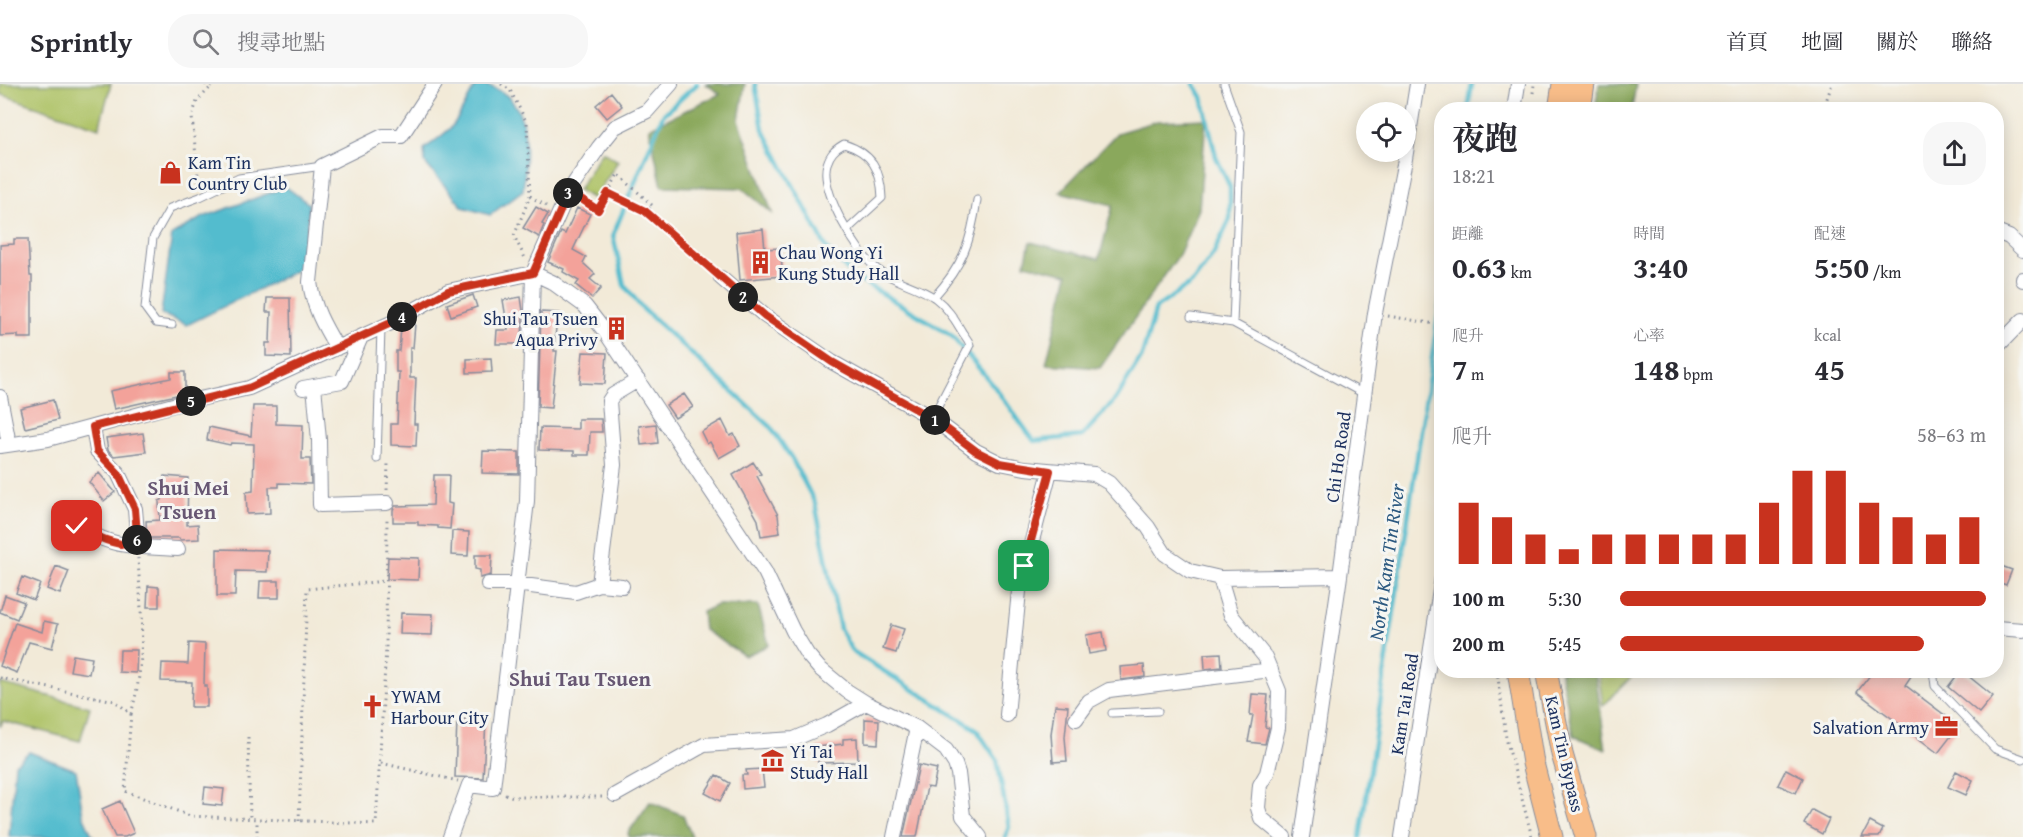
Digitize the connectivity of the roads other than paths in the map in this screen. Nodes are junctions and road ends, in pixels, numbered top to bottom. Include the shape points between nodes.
1 (435, 84) edge
2 (671, 84) edge
3 (1224, 84) edge
4 (1417, 84) edge
5 (1518, 84) edge
6 (1563, 84) edge
7 (1584, 84) edge
8 (1515, 102) edge
9 (1560, 102) edge
10 (1581, 102) edge
11 (322, 166) junction
12 (976, 200) dead end
13 (847, 230) junction
14 (2004, 235) edge
15 (2023, 250) edge
16 (533, 273) junction
17 (721, 278) road end
18 (934, 297) junction
19 (1191, 318) dead end
20 (2023, 320) edge
21 (1233, 323) junction
22 (172, 325) dead end
23 (381, 328) junction
24 (361, 337) junction
25 (2004, 340) edge
26 (337, 348) junction
27 (638, 380) junction
28 (1364, 394) junction
29 (0, 397) edge
30 (932, 418) junction
31 (93, 427) junction
32 (4, 445) edge
33 (377, 459) dead end
34 (1050, 471) junction
35 (387, 503) road end
36 (63, 516) dead end
37 (138, 546) junction
38 (178, 549) dead end
39 (1340, 576) junction
40 (1220, 578) junction
41 (488, 584) dead end
42 (516, 584) junction
43 (599, 584) junction
44 (622, 586) dead end
45 (1434, 629) edge
46 (2004, 629) edge
47 (2023, 630) edge
48 (1270, 670) junction
49 (1519, 678) edge
50 (1548, 678) edge
51 (1934, 678) edge
52 (866, 703) junction
53 (1158, 711) dead end
54 (1112, 712) dead end
55 (1007, 715) dead end
56 (1076, 719) dead end
57 (917, 728) junction
58 (2023, 759) edge
59 (615, 795) road end
60 (979, 835) edge
61 (450, 837) edge
62 (894, 837) edge
63 (1284, 837) edge
64 (1302, 837) edge
65 (1402, 837) edge
66 (1552, 837) edge
67 (1586, 837) edge

1 - 11 street via 401,136 383,136
2 - 16 street via 647,111 615,127 569,191
3 - 21 lane via 1241,132
4 - 28 street, Chi Ho Road via 1374,313
5 - 8 street
6 - 9 main road
7 - 10 main road
11 - 22 lane via 239,178 170,208 153,238 145,308 156,323
11 - 26 street via 310,282 318,316
12 - 18 lane via 968,245 949,281
13 - 13 lane via 828,186 826,166 833,151 844,144 871,159 879,175 882,198
13 - 18 lane via 861,254 878,270
14 - 15 street
16 - 23 street via 448,291
16 - 27 street via 585,306
16 - 42 street via 527,501
17 - 30 street via 765,316 832,362
18 - 30 lane via 952,314 970,345
19 - 21 lane
20 - 25 street
21 - 28 lane
23 - 24 street
23 - 33 lane
24 - 26 street
24 - 35 street via 342,381 308,387 319,440 320,505
26 - 31 street via 249,388
27 - 43 street via 609,401 614,465
27 - 52 street via 765,572 807,654 826,674
28 - 39 street, Chi Ho Road
29 - 32 street
30 - 34 street via 976,451 1000,463
31 - 32 street
31 - 37 street via 97,451 118,473 135,509
34 - 40 street via 1094,474 1109,483 1148,527 1165,554 1190,571
34 - 55 street via 1019,591
36 - 37 street via 105,541
37 - 38 street
39 - 40 street
39 - 64 street, Chi Ho Road
40 - 48 street via 1231,615 1265,657
41 - 42 street
42 - 43 street via 576,592
42 - 61 street via 493,788 469,785
43 - 44 street
45 - 65 street, Kam Tai Road
46 - 47 street
48 - 56 street via 1109,690 1089,701
48 - 63 street via 1279,691 1278,728 1267,773 1260,785 1258,808 1261,818
49 - 66 main road, Kam Tin Bypass via 1533,764
50 - 67 main road, Kam Tin Bypass via 1562,754
51 - 58 lane via 1935,686 1995,749
52 - 57 street
52 - 59 street via 828,726 794,739 704,745
53 - 54 lane
57 - 60 street via 934,738 951,756 958,773 963,816
57 - 62 street

